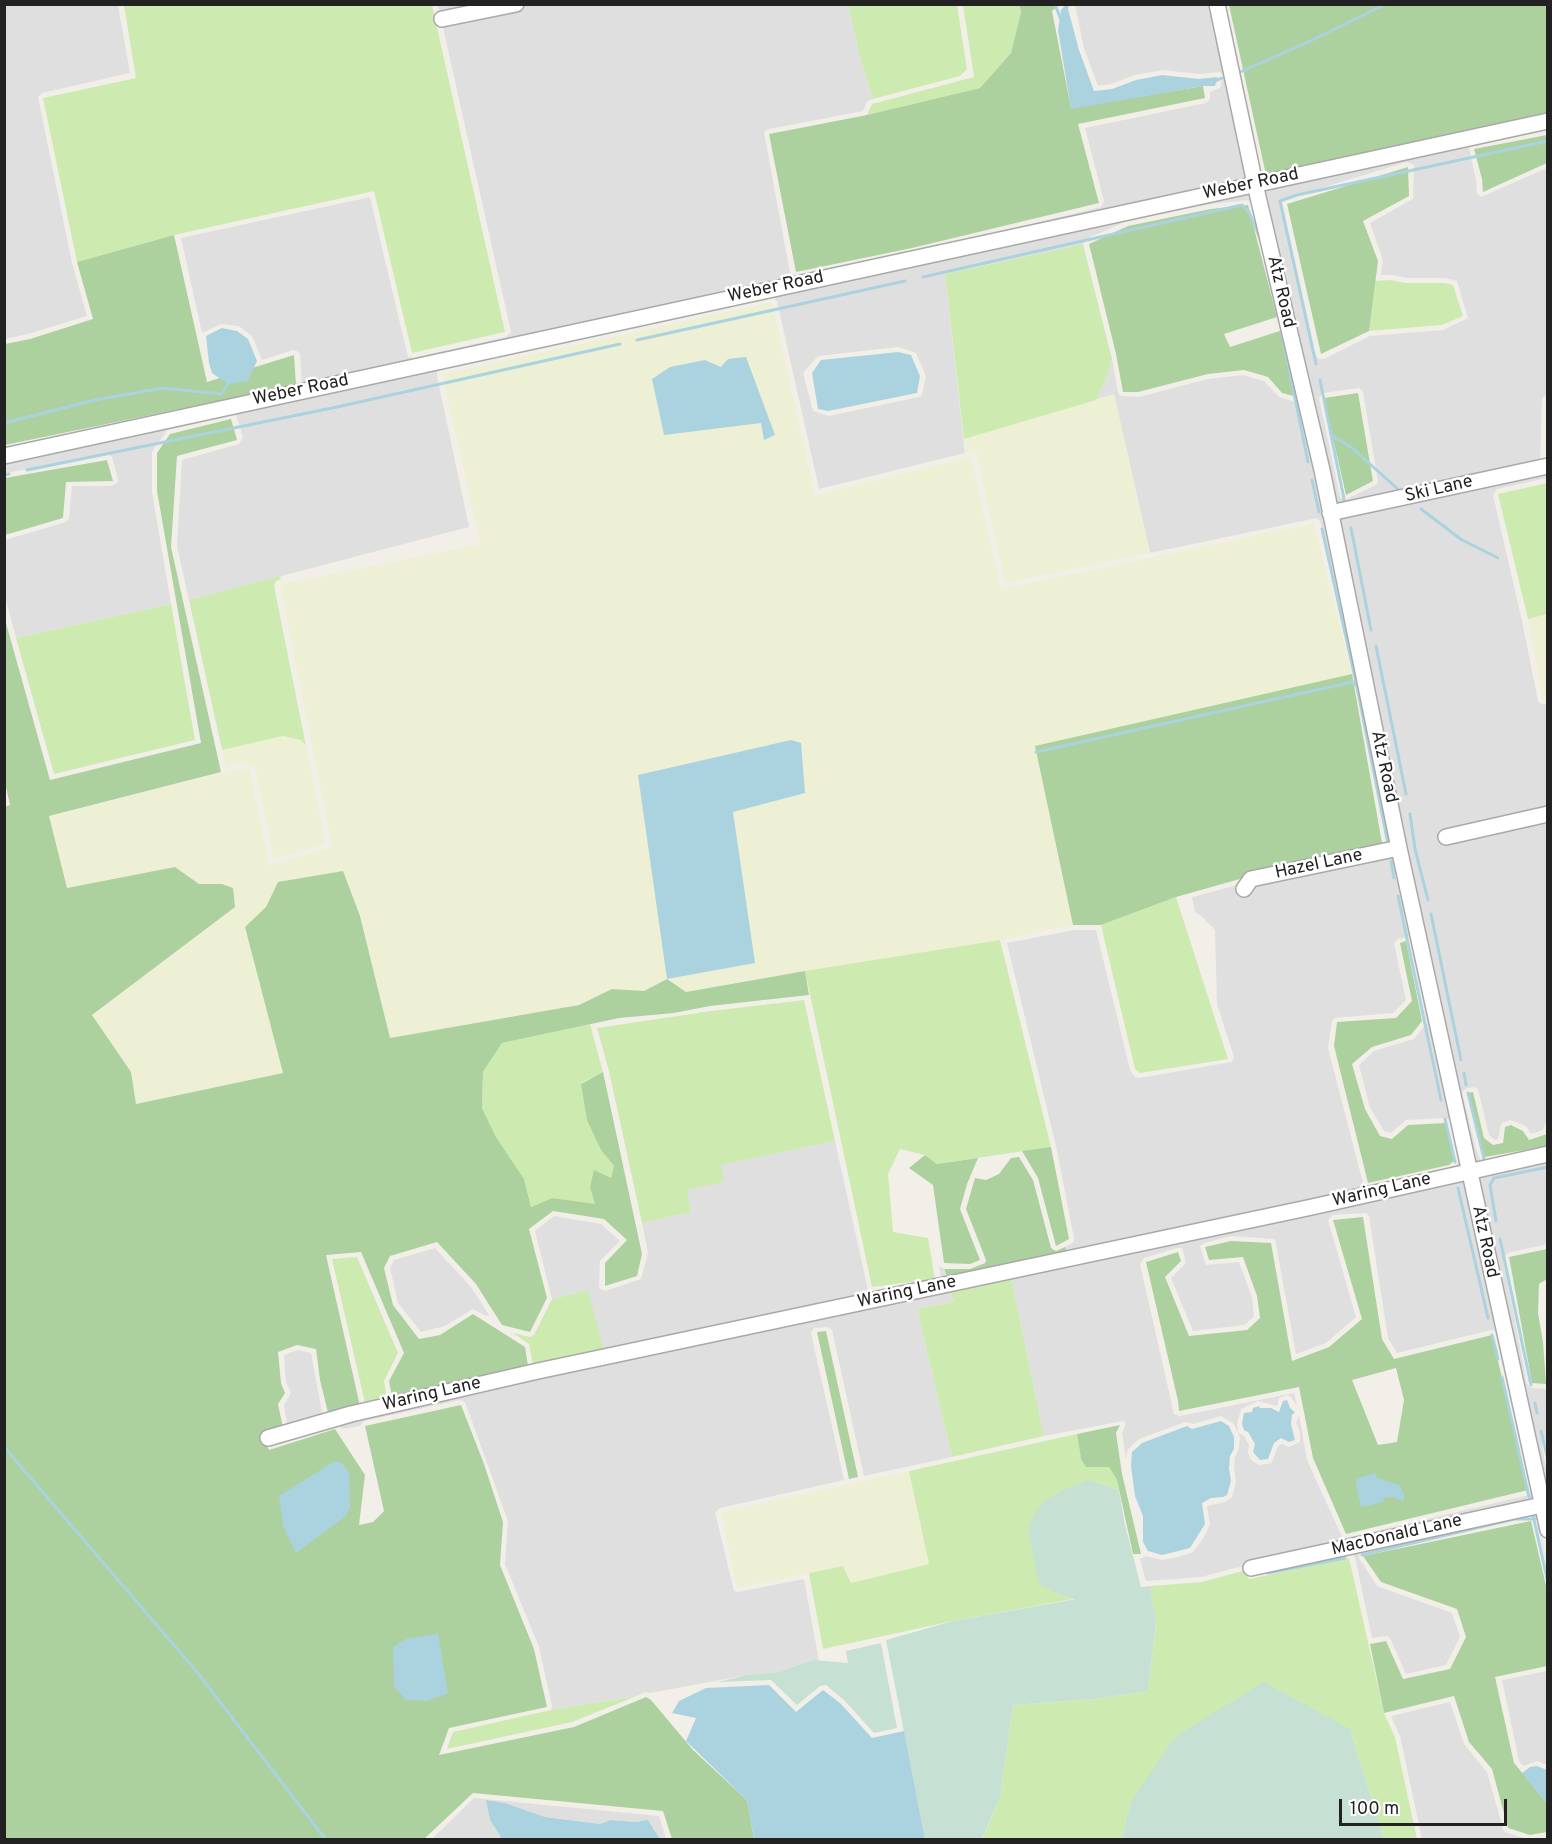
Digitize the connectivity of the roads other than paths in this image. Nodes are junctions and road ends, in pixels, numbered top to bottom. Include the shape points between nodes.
1 (516, 4) edge
2 (1217, 4) edge
3 (442, 19) dead end
4 (1548, 121) edge
5 (1255, 184) junction
6 (4, 456) edge
7 (1548, 466) edge
8 (1330, 513) junction
9 (1548, 814) edge
10 (1446, 837) dead end
11 (1399, 848) junction
12 (1244, 889) dead end
13 (1548, 1154) edge
14 (1469, 1172) junction
15 (268, 1438) dead end
16 (1542, 1505) junction
17 (1548, 1530) edge
18 (1251, 1568) dead end

1 - 3 street
2 - 5 street, Atz Road
4 - 5 street, Weber Road
5 - 6 street, Weber Road
5 - 8 street, Atz Road
7 - 8 street, Ski Lane
8 - 11 street, Atz Road
9 - 10 street
11 - 12 street, Hazel Lane via 1251,879
11 - 14 street, Atz Road
13 - 14 street, Waring Lane
14 - 15 street, Waring Lane via 538,1371 351,1414
14 - 16 street, Atz Road
16 - 17 street, Atz Road
16 - 18 street, MacDonald Lane

